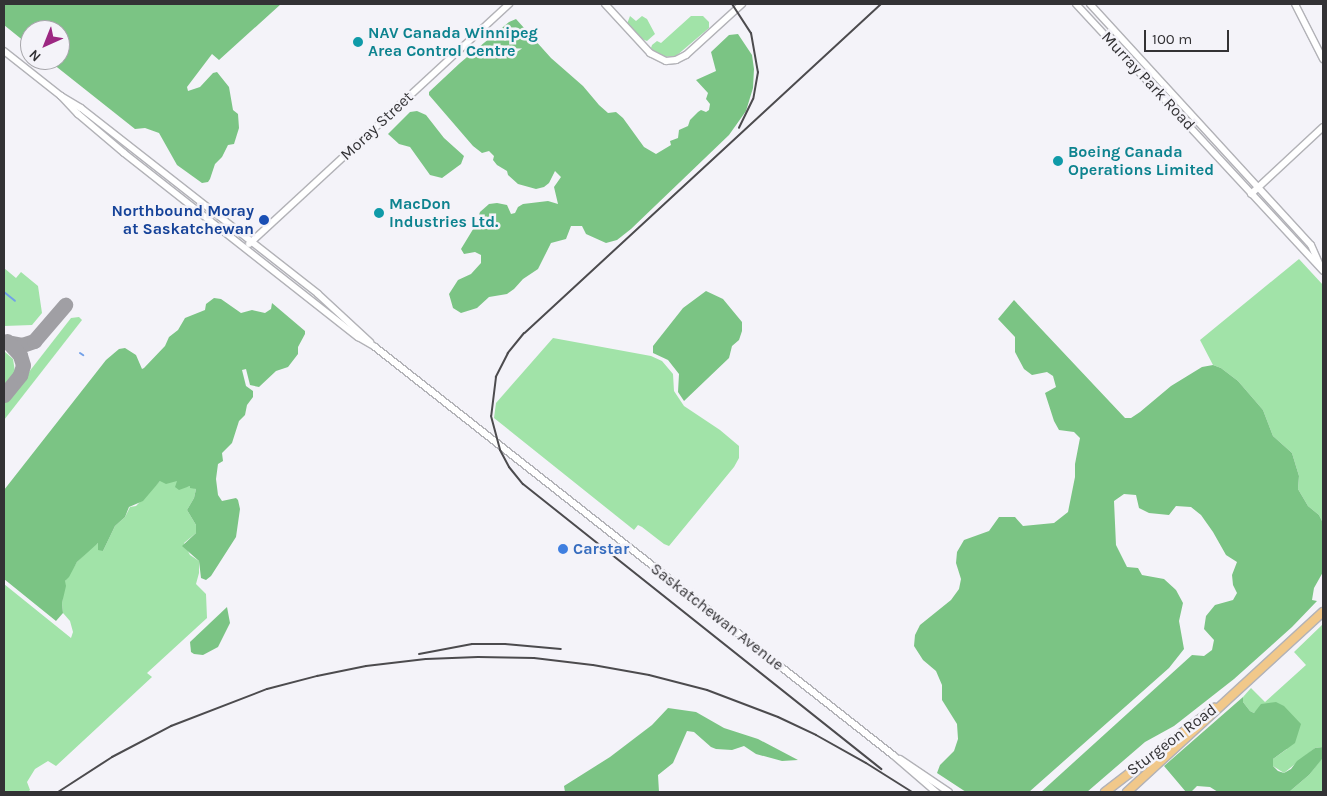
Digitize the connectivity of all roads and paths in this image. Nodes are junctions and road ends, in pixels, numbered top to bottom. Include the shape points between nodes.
1 (509, 4) edge
2 (605, 4) edge
3 (742, 4) edge
4 (1076, 4) edge
5 (1090, 4) edge
6 (1295, 4) edge
7 (4, 51) edge
8 (1323, 59) edge
9 (61, 96) junction
10 (1323, 127) edge
11 (1259, 187) junction
12 (1251, 194) junction
13 (251, 242) junction
14 (245, 248) junction
15 (1322, 270) edge
16 (375, 347) junction
17 (1323, 612) edge
18 (1239, 689) junction
19 (893, 756) junction
20 (936, 792) edge
21 (949, 792) edge
22 (1105, 792) edge
23 (1127, 792) edge

1 - 13 street, Moray Street
2 - 3 street via 650,53 666,61 686,55
4 - 12 street, Murray Park Road
5 - 11 street, Murray Park Road
6 - 8 street
7 - 9 street, Saskatchewan Avenue
9 - 13 street, Saskatchewan Avenue via 81,108
9 - 14 street, Saskatchewan Avenue via 118,148
10 - 11 street
11 - 12 street
11 - 15 street, Murray Park Road via 1311,245
12 - 15 street, Murray Park Road
13 - 14 street, Moray Street
13 - 16 street, Saskatchewan Avenue via 318,294
14 - 16 street, Saskatchewan Avenue
16 - 19 street, Saskatchewan Avenue
17 - 18 main road, Sturgeon Road
18 - 22 main road, Sturgeon Road
18 - 23 main road, Sturgeon Road
19 - 20 street, Saskatchewan Avenue
19 - 21 street, Saskatchewan Avenue

